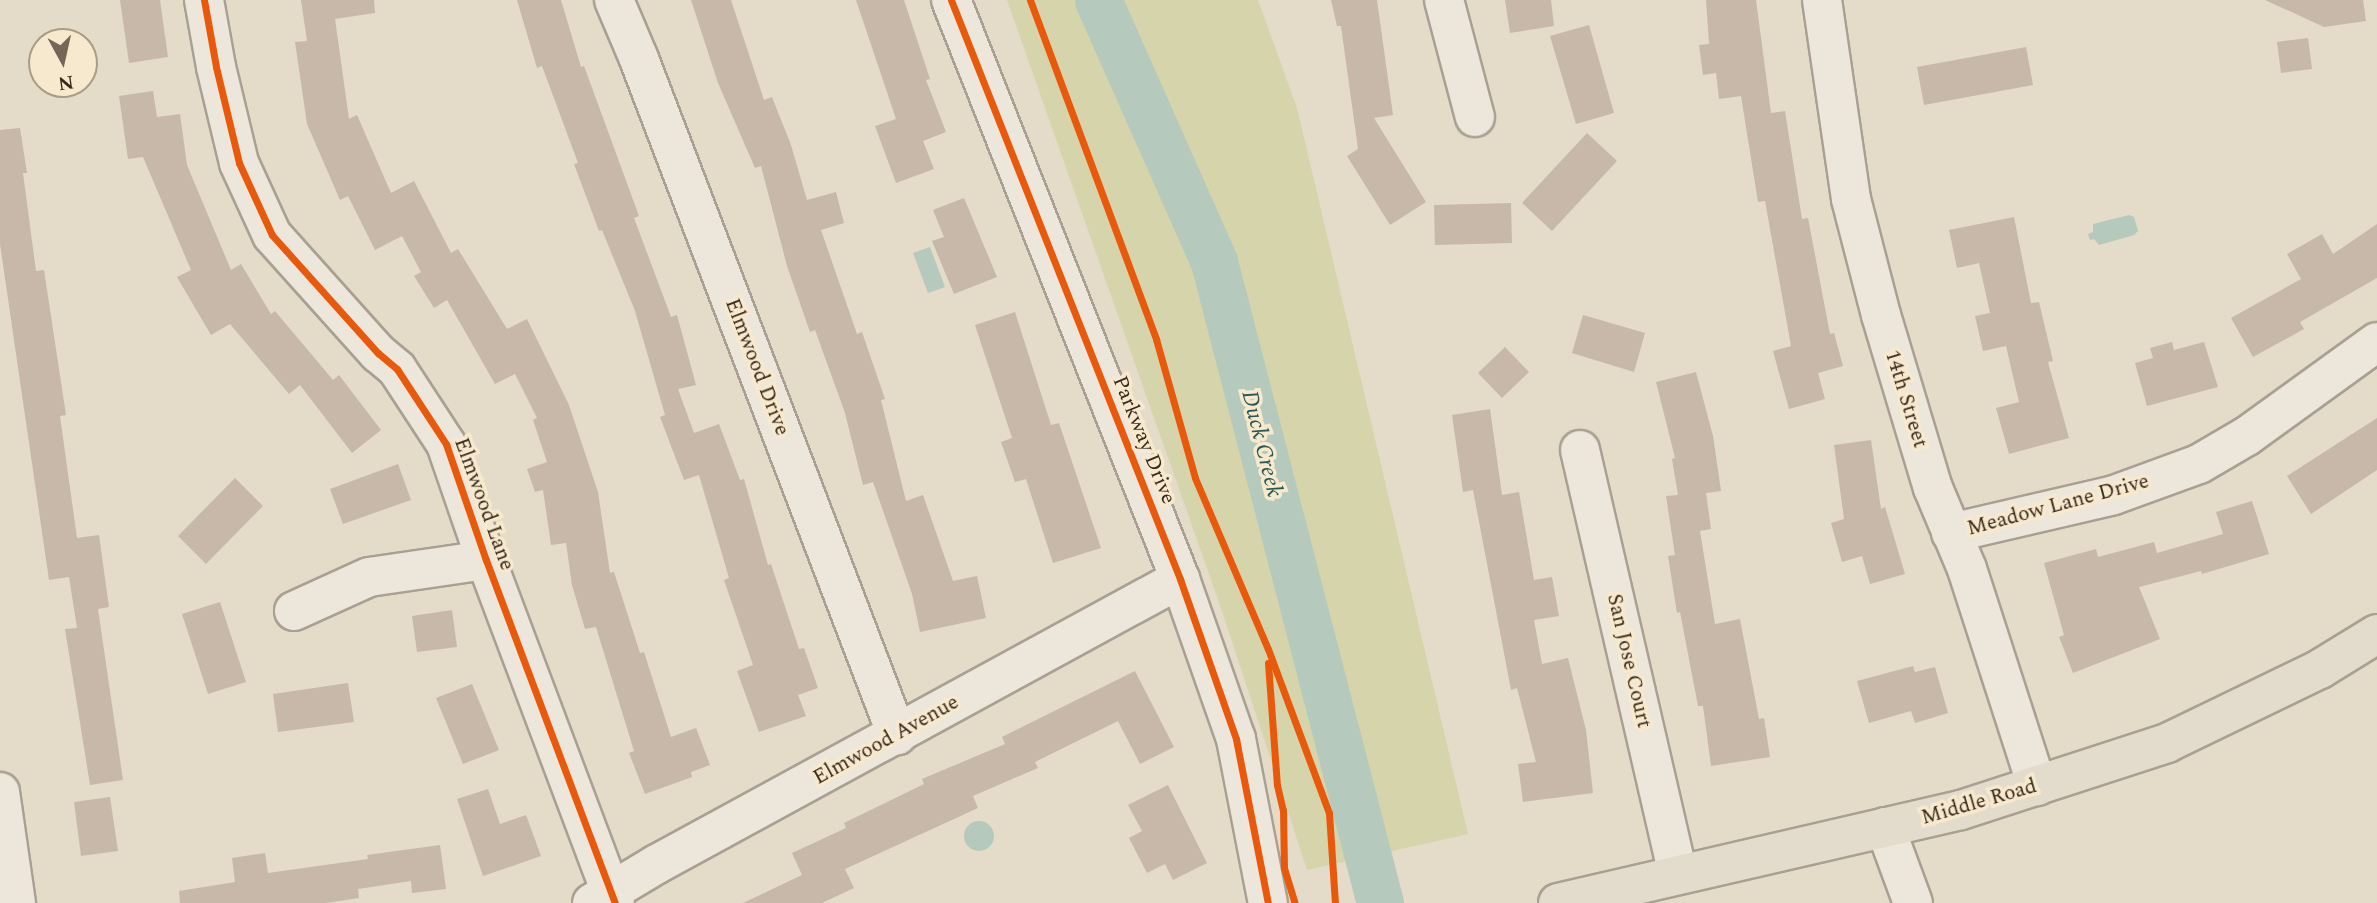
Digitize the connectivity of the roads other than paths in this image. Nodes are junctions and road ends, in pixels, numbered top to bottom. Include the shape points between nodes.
1 (204, 0) edge
2 (614, 0) edge
3 (951, 0) edge
4 (1444, 0) edge
5 (1822, 0) edge
6 (1475, 117) dead end
7 (2377, 342) edge
8 (1580, 450) dead end
9 (1951, 533) junction
10 (486, 560) junction
11 (1180, 579) junction
12 (294, 611) dead end
13 (2377, 634) edge
14 (897, 735) junction
15 (2037, 786) junction
16 (0, 792) edge
17 (1885, 827) junction
18 (1678, 873) junction
19 (606, 899) edge
20 (16, 903) edge
21 (1268, 903) edge
22 (1558, 903) edge
23 (1913, 903) edge

1 - 10 street, Elmwood Lane via 239,163 272,235 397,369 446,443
2 - 14 street, Elmwood Drive
3 - 11 street, Parkway Drive
4 - 6 street
5 - 9 street, 14th Street via 1851,199 1924,461
7 - 9 street, Meadow Lane Drive via 2247,436 2199,464 2114,495
8 - 18 street, San Jose Court
9 - 15 street, 14th Street via 1967,569
10 - 12 street via 369,577
10 - 19 street, Elmwood Lane
11 - 14 street, Elmwood Avenue
11 - 21 street, Parkway Drive via 1236,739
13 - 15 main road, Middle Road via 2320,669 2167,743
14 - 19 street, Elmwood Avenue
15 - 17 main road, Middle Road
16 - 20 street
17 - 18 main road, Middle Road
17 - 23 street
18 - 22 main road, Middle Road

